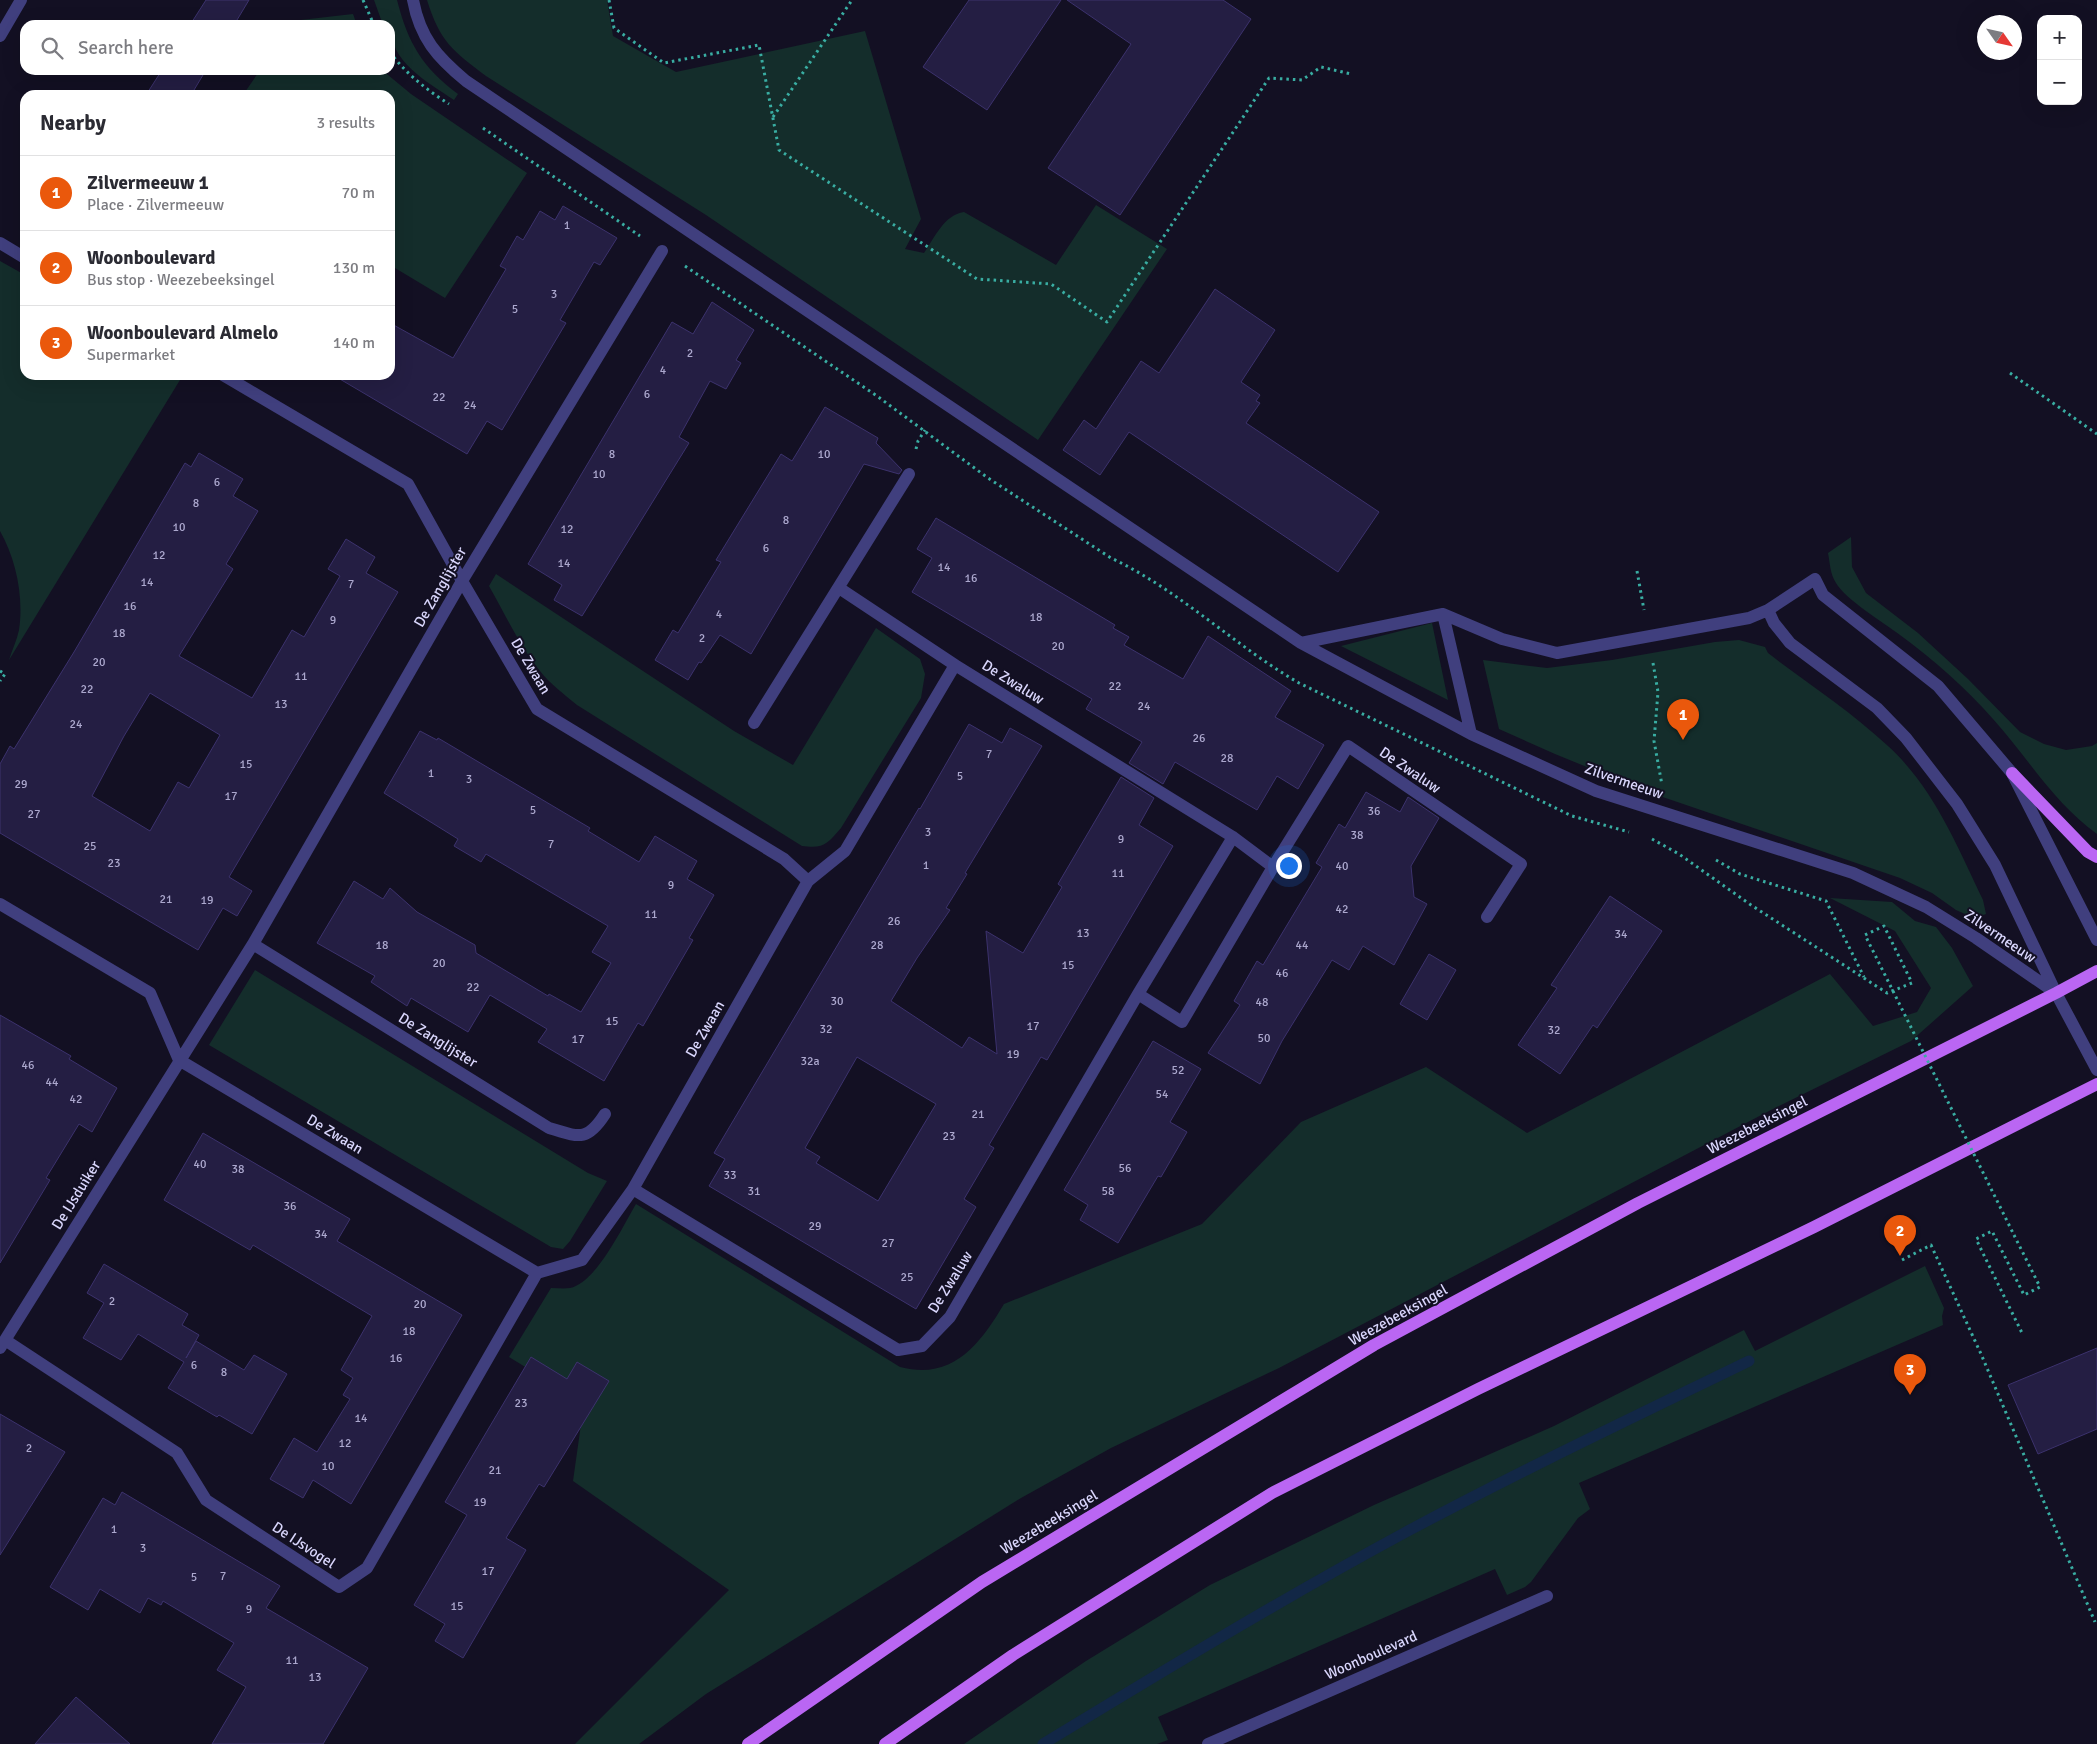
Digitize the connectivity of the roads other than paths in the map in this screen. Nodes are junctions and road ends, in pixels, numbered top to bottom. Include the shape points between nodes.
1 (22, 0) edge
2 (412, 0) edge
3 (0, 36) edge
4 (0, 244) edge
5 (662, 251) dead end
6 (20, 255) edge
7 (231, 380) edge
8 (909, 474) dead end
9 (462, 581) junction
10 (839, 588) junction
11 (1768, 610) junction
12 (1443, 614) junction
13 (1301, 643) junction
14 (955, 665) junction
15 (754, 723) dead end
16 (1471, 734) junction
17 (2012, 773) junction
18 (1233, 837) junction
19 (2097, 857) edge
20 (1273, 867) junction
21 (808, 881) junction
22 (0, 904) edge
23 (1487, 917) dead end
24 (2097, 940) edge
25 (253, 944) junction
26 (2097, 970) edge
27 (2056, 993) junction
28 (1138, 994) junction
29 (179, 1060) junction
30 (2097, 1070) edge
31 (2097, 1084) edge
32 (606, 1114) dead end
33 (633, 1189) junction
34 (537, 1273) junction
35 (2, 1344) edge
36 (1547, 1596) dead end
37 (748, 1744) edge
38 (885, 1744) edge
39 (1208, 1744) edge

1 - 3 street
2 - 13 street, Zilvermeeuw via 428,43 442,61 466,81
4 - 6 street
5 - 9 street, De Zanglijster
7 - 9 street, De Zwaan via 408,484
8 - 10 street
9 - 21 street, De Zwaan via 537,709 784,859
9 - 25 street, De Zanglijster
10 - 14 street, De Zwaluw
10 - 15 street
11 - 12 street via 1749,618 1557,653 1502,639
11 - 17 street via 1814,579 1823,595 1938,686
11 - 27 street, Zilvermeeuw via 1790,643 1877,708 1906,738 1957,804 1996,865
12 - 13 street
12 - 16 street
13 - 16 street, Zilvermeeuw
14 - 18 street, De Zwaluw
14 - 21 street via 845,851
16 - 27 street, Zilvermeeuw via 1596,790 1854,873 1926,907
17 - 19 main road via 2088,852
17 - 24 street
18 - 20 street, De Zwaluw
18 - 28 street, De Zwaluw
20 - 23 street, De Zwaluw via 1348,746 1521,864
20 - 28 street, De Zwaluw via 1182,1022
21 - 33 street, De Zwaan
22 - 29 street via 150,993
25 - 29 street, De Zanglijster
25 - 32 street, De Zanglijster via 549,1128 575,1136 594,1130
26 - 27 main road, Weezebeeksingel
27 - 30 street
27 - 37 main road, Weezebeeksingel via 1638,1203 1374,1345 982,1582
28 - 33 street, De Zwaluw via 950,1317 922,1346 898,1350
29 - 34 street, De Zwaan
29 - 35 street, De IJsduiker
31 - 38 main road via 1272,1493 1013,1655
33 - 34 street, De Zwaan via 582,1260
34 - 35 street, De IJsvogel via 367,1568 339,1588 206,1500 177,1452
36 - 39 street, Woonboulevard

